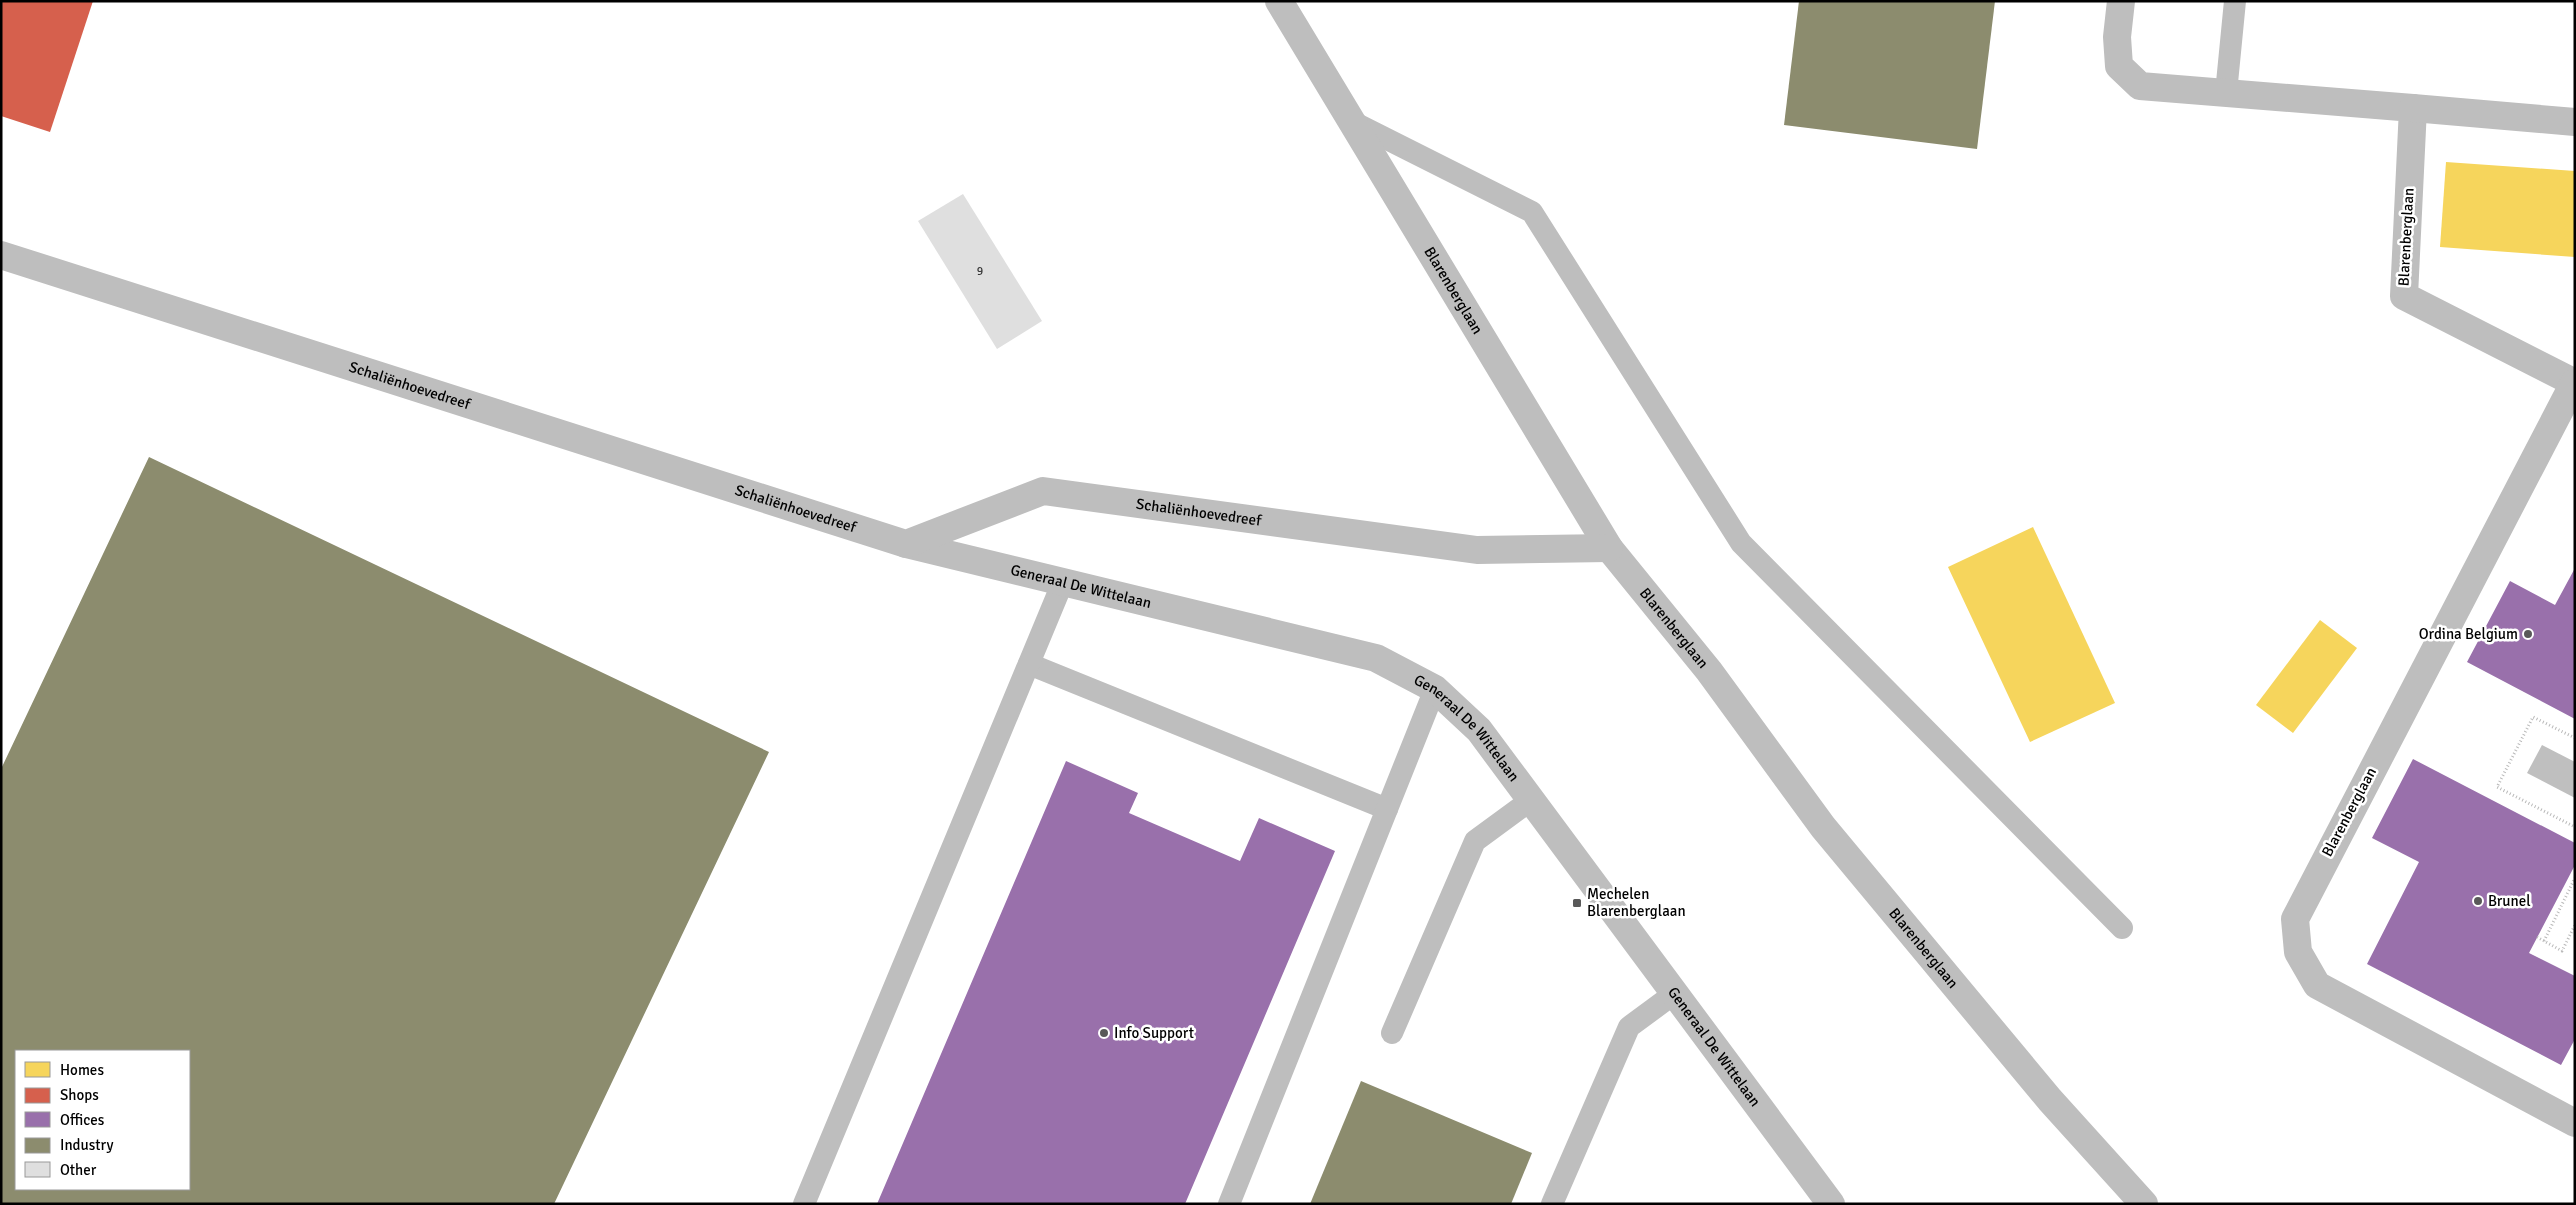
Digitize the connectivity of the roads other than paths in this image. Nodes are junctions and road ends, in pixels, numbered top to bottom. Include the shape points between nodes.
1 (1279, 1) edge
2 (2121, 1) edge
3 (2235, 1) edge
4 (2226, 93) junction
5 (2413, 108) junction
6 (1349, 120) junction
7 (2575, 122) edge
8 (1, 255) edge
9 (2574, 383) edge
10 (906, 544) junction
11 (1609, 548) junction
12 (1062, 584) junction
13 (1029, 664) junction
14 (1435, 690) junction
15 (1531, 800) junction
16 (1387, 809) junction
17 (2122, 928) dead end
18 (1675, 993) junction
19 (1392, 1033) dead end
20 (2575, 1122) edge
21 (804, 1204) edge
22 (1228, 1204) edge
23 (1552, 1204) edge
24 (1831, 1204) edge
25 (2144, 1204) edge

1 - 6 street, Blarenberglaan
2 - 4 street via 2117,38 2119,66 2140,86
3 - 4 lane
4 - 5 street
5 - 7 street
5 - 9 street, Blarenberglaan via 2404,296
6 - 11 street, Blarenberglaan
6 - 17 lane via 1532,212 1741,543
8 - 10 street, Schaliënhoevedreef
9 - 20 street, Blarenberglaan via 2295,920 2298,952 2317,985
10 - 11 street, Schaliënhoevedreef via 1043,490 1477,550
10 - 12 street, Generaal De Wittelaan
11 - 25 street, Blarenberglaan via 1708,671 1823,827 2050,1100
12 - 13 lane
12 - 14 street, Generaal De Wittelaan via 1376,658
13 - 16 lane
13 - 21 lane
14 - 15 street, Generaal De Wittelaan via 1479,730
14 - 16 lane
15 - 18 street, Generaal De Wittelaan
15 - 19 lane via 1475,841
16 - 22 lane
18 - 23 lane via 1629,1027
18 - 24 street, Generaal De Wittelaan

